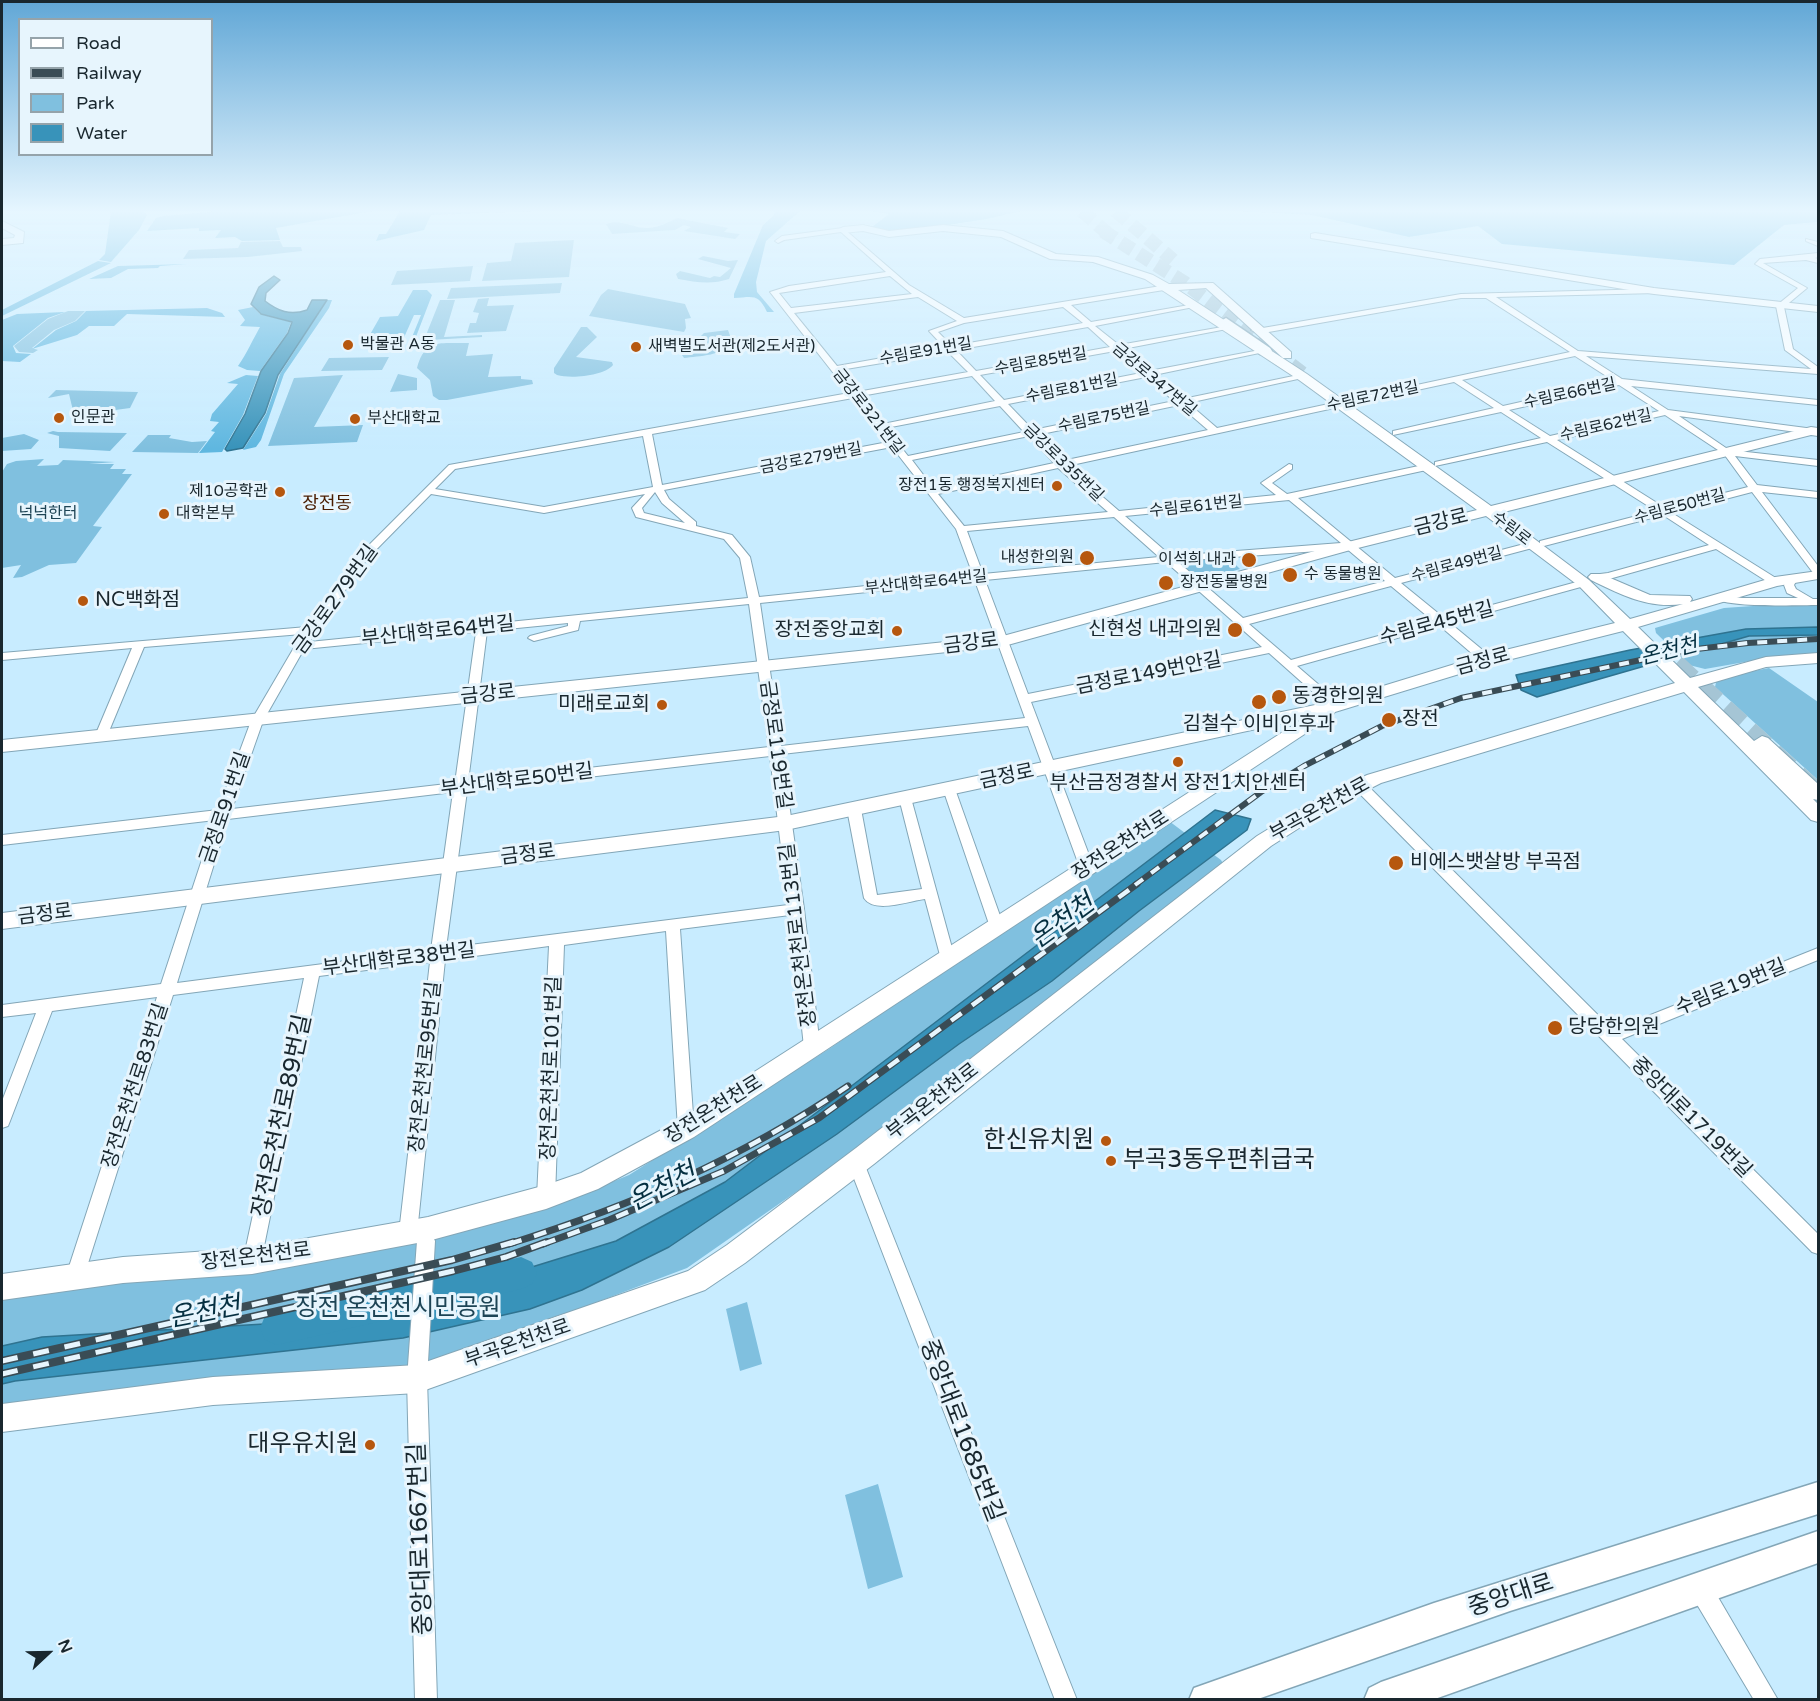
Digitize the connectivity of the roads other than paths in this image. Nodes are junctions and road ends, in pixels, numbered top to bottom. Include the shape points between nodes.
1 (781, 290) edge
2 (892, 290) edge
3 (911, 290) edge
4 (1147, 290) edge
5 (1172, 290) edge
6 (1215, 290) edge
7 (1650, 290) edge
8 (1800, 290) edge
9 (1654, 291) junction
10 (1486, 294) junction
11 (920, 295) junction
12 (1065, 304) junction
13 (1195, 306) junction
14 (1780, 306) junction
15 (786, 307) junction
16 (1818, 309) edge
17 (1242, 319) dead end
18 (963, 321) junction
19 (1088, 323) junction
20 (1227, 325) junction
21 (1259, 331) junction
22 (949, 348) junction
23 (1116, 348) junction
24 (1273, 350) junction
25 (1578, 353) junction
26 (834, 369) junction
27 (1818, 371) edge
28 (974, 374) junction
29 (1148, 374) junction
30 (1303, 377) junction
31 (1456, 380) junction
32 (1622, 382) junction
33 (855, 396) junction
34 (1180, 402) junction
35 (1818, 402) edge
36 (1002, 403) junction
37 (1346, 403) junction
38 (1501, 409) junction
39 (1666, 412) junction
40 (879, 427) junction
41 (1215, 432) junction
42 (1815, 432) edge
43 (1030, 433) junction
44 (1396, 433) junction
45 (647, 434) junction
46 (1548, 439) junction
47 (892, 444) junction
48 (1727, 452) junction
49 (904, 459) junction
50 (1818, 463) edge
51 (1061, 465) junction
52 (1433, 466) junction
53 (1289, 467) dead end
54 (1613, 480) junction
55 (1755, 488) junction
56 (654, 489) junction
57 (429, 491) junction
58 (932, 492) junction
59 (1818, 495) edge
60 (1288, 497) junction
61 (1494, 509) junction
62 (1663, 512) junction
63 (1118, 514) junction
64 (697, 528) junction
65 (961, 530) junction
66 (1538, 544) junction
67 (1349, 546) junction
68 (1716, 546) junction
69 (1167, 559) junction
70 (1818, 573) edge
71 (980, 578) junction
72 (1793, 578) junction
73 (1590, 580) junction
74 (1392, 582) junction
75 (1775, 582) junction
76 (1202, 588) junction
77 (1719, 598) junction
78 (754, 600) junction
79 (1816, 601) edge
80 (574, 618) junction
81 (1242, 622) junction
82 (1441, 622) junction
83 (482, 628) junction
84 (1636, 629) junction
85 (310, 630) junction
86 (534, 638) dead end
87 (1004, 641) junction
88 (140, 643) junction
89 (302, 646) junction
90 (1272, 649) junction
91 (2, 656) edge
92 (1818, 658) edge
93 (1487, 660) junction
94 (1290, 664) junction
95 (764, 666) junction
96 (1688, 680) junction
97 (471, 697) junction
98 (1025, 699) junction
99 (1336, 706) junction
100 (257, 720) junction
101 (1033, 722) junction
102 (101, 736) junction
103 (2, 747) edge
104 (774, 751) junction
105 (1050, 768) junction
106 (1359, 785) junction
107 (461, 787) junction
108 (949, 789) junction
109 (1818, 794) edge
110 (905, 798) junction
111 (854, 809) junction
112 (223, 815) junction
113 (1818, 815) edge
114 (786, 823) junction
115 (2, 840) edge
116 (451, 865) junction
117 (1087, 868) junction
118 (930, 893) junction
119 (196, 896) junction
120 (797, 909) junction
121 (2, 921) edge
122 (673, 925) junction
123 (997, 927) junction
124 (557, 940) junction
125 (1818, 954) edge
126 (438, 955) junction
127 (948, 959) junction
128 (313, 971) junction
129 (166, 990) junction
130 (47, 1005) junction
131 (2, 1011) edge
132 (1611, 1037) junction
133 (812, 1047) junction
134 (2, 1121) edge
135 (686, 1129) junction
136 (856, 1163) junction
137 (546, 1197) junction
138 (421, 1234) junction
139 (1818, 1246) edge
140 (252, 1261) junction
141 (75, 1276) junction
142 (2, 1287) edge
143 (417, 1379) junction
144 (2, 1418) edge
145 (1818, 1498) edge
146 (1818, 1547) edge
147 (1700, 1588) junction
148 (426, 1700) edge
149 (1066, 1700) edge
150 (1206, 1700) edge
151 (1381, 1700) edge
152 (1767, 1700) edge

1 - 15 street via 775,294
2 - 15 street
3 - 11 street
4 - 12 street
5 - 13 main road
6 - 21 main road
7 - 9 main road
8 - 14 street
9 - 10 street
9 - 14 main road
10 - 21 street
10 - 25 street
11 - 15 street
11 - 18 street
12 - 18 street
12 - 19 street, 금강로347번길
13 - 19 street, 수림로91번길
13 - 20 main road
14 - 16 main road
14 - 27 street via 1789,350
15 - 26 street, 금강로321번길
17 - 21 highway
18 - 22 street, 금강로335번길 via 933,331
19 - 22 street, 수림로91번길
19 - 23 street, 금강로347번길
20 - 23 street, 수림로85번길
20 - 24 highway
21 - 24 highway
22 - 26 street, 수림로91번길
22 - 28 street, 금강로335번길
23 - 28 street, 수림로85번길
23 - 29 street, 금강로347번길
24 - 29 street, 수림로81번길
24 - 30 main road, 수림로
24 - 37 main road, 수림로
25 - 27 street, 수림로72번길
25 - 31 street, 수림로72번길
25 - 32 street
26 - 33 street, 금강로321번길
28 - 33 street, 수림로85번길
28 - 36 street, 금강로335번길
29 - 34 street, 금강로347번길
29 - 36 street, 수림로81번길
30 - 34 street, 수림로75번길
30 - 37 main road, 수림로
31 - 37 street, 수림로72번길
31 - 38 street
32 - 35 street, 수림로66번길
32 - 38 street, 수림로66번길
32 - 39 street
33 - 40 street, 금강로321번길
33 - 45 street, 금강로279번길
34 - 41 street, 금강로347번길
34 - 43 street, 수림로75번길
36 - 40 street, 수림로81번길
36 - 43 street, 금강로335번길
37 - 41 street, 수림로72번길
37 - 44 main road, 수림로
37 - 52 main road, 수림로
38 - 44 street, 수림로66번길
38 - 46 street
39 - 42 street, 수림로62번길
39 - 46 street, 수림로62번길
39 - 48 street
40 - 47 street, 금강로321번길
41 - 51 street, 수림로72번길
42 - 48 main road, 금강로
43 - 49 street, 수림로75번길
43 - 51 street, 금강로335번길
44 - 52 main road, 수림로
45 - 56 street
45 - 57 street, 금강로279번길 via 452,467
46 - 52 street, 수림로62번길
46 - 54 street
47 - 49 street, 금강로321번길
47 - 56 street, 금강로279번길
48 - 50 street
48 - 54 main road, 금강로
48 - 55 street
49 - 58 street, 금강로321번길
51 - 58 street, 수림로72번길
51 - 63 street, 금강로335번길
52 - 60 street, 수림로61번길
52 - 61 main road, 수림로
53 - 60 street via 1266,483
54 - 61 main road, 금강로
54 - 62 street
55 - 59 street, 수림로50번길
55 - 62 street, 수림로50번길
55 - 70 street
56 - 57 street, 금강로279번길 via 544,510
56 - 64 street
56 - 64 street via 638,508 640,514
57 - 85 street, 금강로279번길 via 363,557
58 - 65 street, 금강로321번길
60 - 63 street, 수림로61번길
60 - 67 street
61 - 66 main road, 수림로
61 - 67 main road, 금강로
62 - 66 street, 수림로50번길
62 - 68 street
63 - 65 street, 수림로61번길
63 - 69 street, 금강로335번길
64 - 78 street via 728,537 745,557
65 - 71 street, 금강로321번길
66 - 73 main road, 수림로
66 - 74 street, 수림로49번길
67 - 69 street, 부산대학로64번길
67 - 74 street
67 - 76 main road, 금강로
68 - 73 street
68 - 75 street
69 - 71 street, 부산대학로64번길
69 - 76 street, 금강로335번길
70 - 72 main road, 금정로
71 - 78 street, 부산대학로64번길
71 - 87 street, 금강로321번길
72 - 75 main road, 금정로
72 - 79 street via 1791,591
73 - 77 main road via 1658,602 1695,596
73 - 82 street, 수림로45번길
73 - 84 main road, 수림로
74 - 81 street, 수림로49번길
74 - 82 street
75 - 77 main road, 금정로
76 - 81 street, 금강로335번길
76 - 87 main road, 금강로
77 - 79 street
77 - 84 main road, 금정로
78 - 80 street, 부산대학로64번길
78 - 95 street
80 - 83 street, 부산대학로64번길
80 - 86 street via 574,628
81 - 90 street, 금강로335번길
82 - 93 street
82 - 94 street, 수림로45번길
83 - 89 street, 부산대학로64번길
83 - 97 street, 장전온천천로95번길
84 - 93 main road, 금정로
84 - 96 main road, 수림로
85 - 88 street
85 - 89 street, 금강로279번길
87 - 95 main road, 금강로
87 - 98 street, 금정로
88 - 91 street
88 - 102 street
89 - 100 street, 금강로279번길
90 - 94 street, 금강로335번길
90 - 98 street, 금정로149번안길
92 - 96 main road, 부곡온천천로 via 1766,662
93 - 99 main road, 금정로
94 - 99 street, 금강로335번길
95 - 97 main road, 금강로
95 - 104 street, 금정로119번길
96 - 106 main road, 부곡온천천로
96 - 109 main road, 수림로
96 - 113 main road, 수림로
97 - 100 main road, 금강로
97 - 107 street, 장전온천천로95번길
98 - 101 street, 금정로
99 - 105 main road, 금정로
99 - 117 main road, 장전온천천로
100 - 102 main road, 금강로
100 - 112 street, 금정로91번길
101 - 104 street, 부산대학로50번길
101 - 105 street, 금정로
102 - 103 main road, 금강로
104 - 107 street, 부산대학로50번길
104 - 114 street, 금정로119번길
105 - 108 main road, 금정로
105 - 117 street, 금정로
106 - 132 street, 중앙대로1719번길
106 - 136 main road, 부곡온천천로 via 1264,841
107 - 112 street, 부산대학로50번길
107 - 116 street, 장전온천천로95번길
108 - 110 main road, 금정로
108 - 123 street
110 - 111 main road, 금정로
110 - 118 street
111 - 114 main road, 금정로
111 - 118 street via 871,898 877,901
112 - 115 street, 부산대학로50번길
112 - 119 street, 금정로91번길
114 - 116 main road, 금정로
114 - 120 street, 장전온천천로113번길
116 - 119 main road, 금정로
116 - 126 street, 장전온천천로95번길
117 - 123 main road, 장전온천천로
118 - 127 street
119 - 121 main road, 금정로
119 - 129 street, 장전온천천로83번길
120 - 122 street, 부산대학로38번길
120 - 133 street, 장전온천천로113번길
122 - 124 street, 부산대학로38번길
122 - 135 street
123 - 127 main road, 장전온천천로
124 - 126 street, 부산대학로38번길
124 - 137 street, 장전온천천로101번길
125 - 132 street, 수림로19번길
126 - 128 street, 부산대학로38번길
126 - 138 street, 장전온천천로95번길
127 - 133 main road, 장전온천천로
128 - 129 street, 부산대학로38번길
128 - 140 street, 장전온천천로89번길
129 - 130 street, 부산대학로38번길
129 - 141 street, 장전온천천로83번길
130 - 131 street, 부산대학로38번길
130 - 134 street
132 - 139 street, 중앙대로1719번길
133 - 135 main road, 장전온천천로
135 - 137 main road, 장전온천천로 via 623,1165
136 - 143 main road, 부곡온천천로 via 699,1279
136 - 149 street, 중앙대로1685번길
137 - 138 main road, 장전온천천로
138 - 140 main road, 장전온천천로
138 - 143 street, 장전온천천로95번길
140 - 141 main road, 장전온천천로
141 - 142 main road, 장전온천천로
143 - 144 main road, 부곡온천천로 via 213,1391
143 - 148 street, 중앙대로1667번길
145 - 150 main road, 중앙대로 via 1288,1669
146 - 147 main road
147 - 151 main road
147 - 152 street

